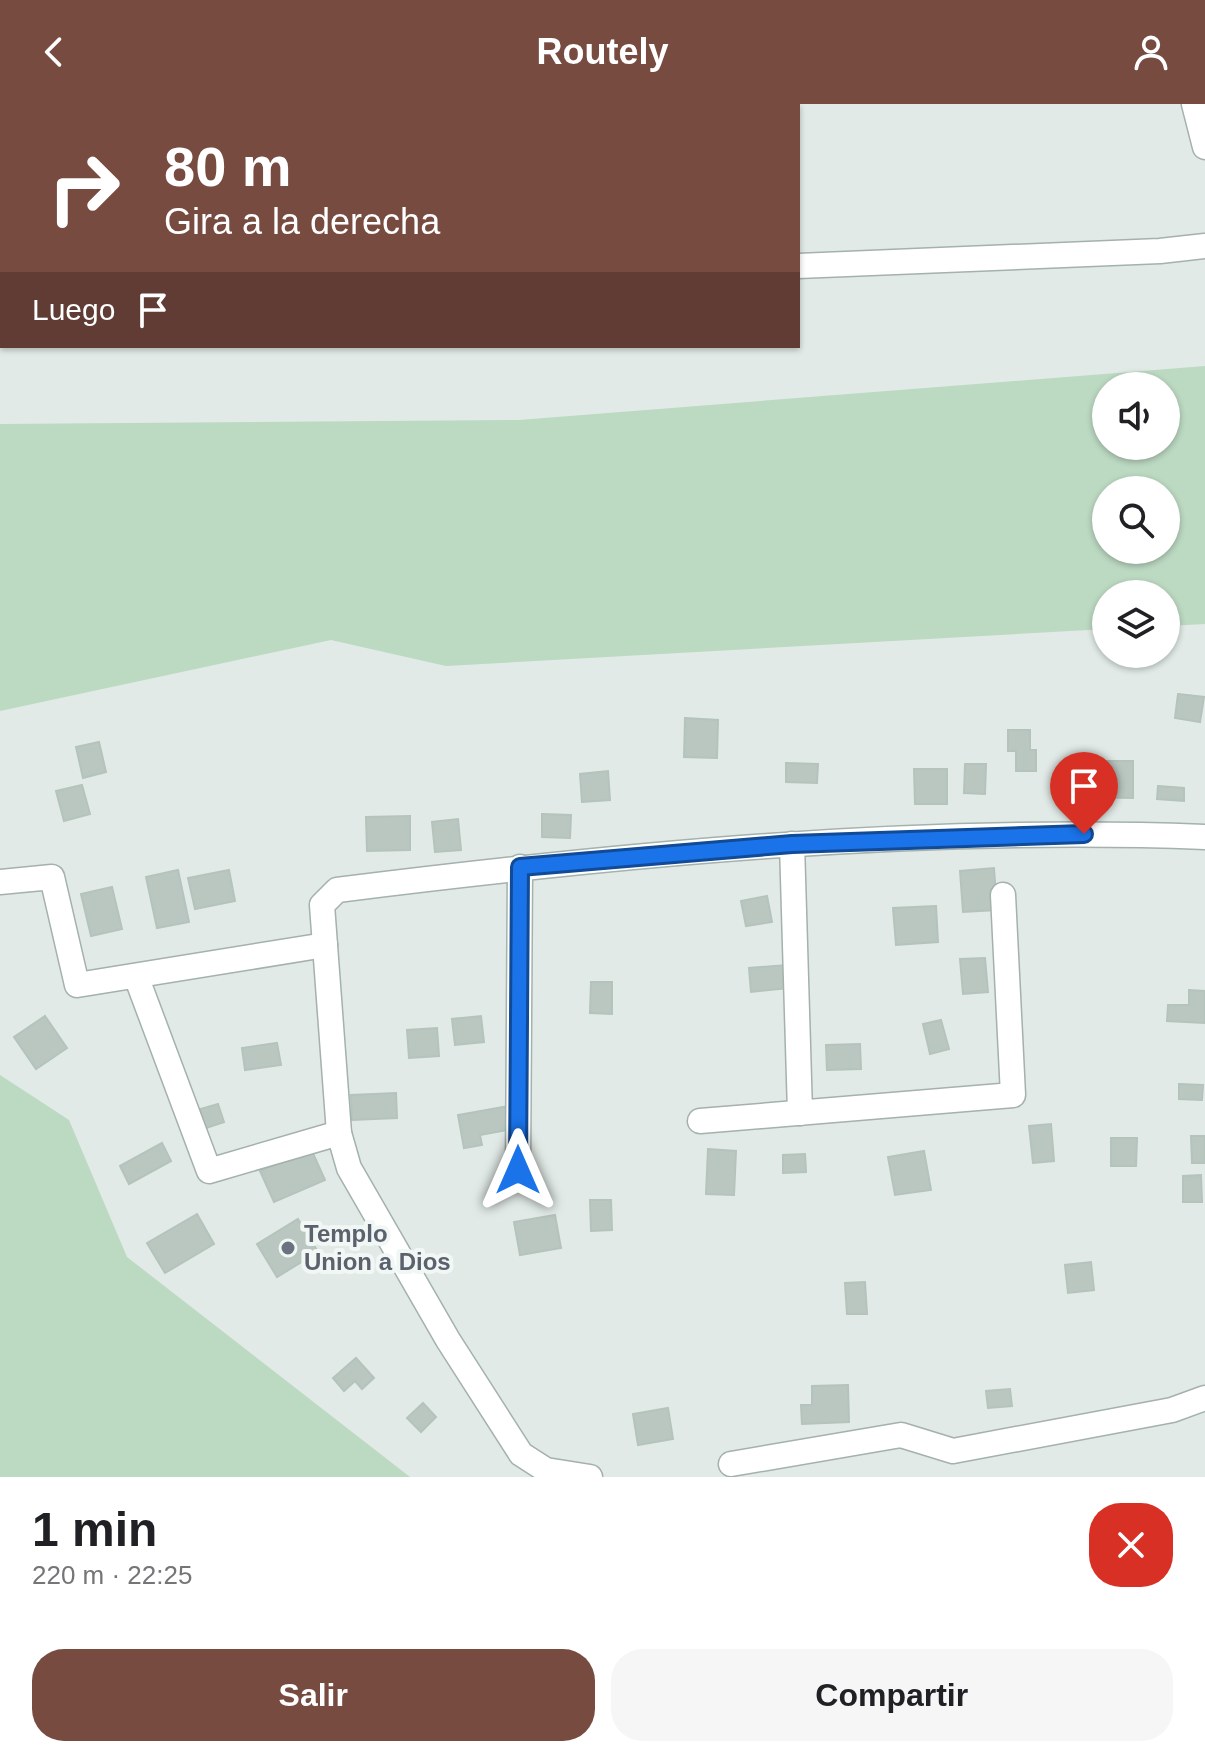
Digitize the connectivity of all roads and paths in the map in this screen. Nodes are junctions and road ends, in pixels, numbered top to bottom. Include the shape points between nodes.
1 (1194, 104) edge
2 (1205, 147) edge
3 (1205, 246) edge
4 (800, 266) edge
5 (1205, 837) edge
6 (792, 844) junction
7 (520, 867) junction
8 (0, 882) edge
9 (1003, 895) dead end
10 (325, 945) junction
11 (136, 976) junction
12 (800, 1113) junction
13 (700, 1121) dead end
14 (339, 1133) junction
15 (518, 1170) dead end
16 (1205, 1398) edge
17 (731, 1464) dead end
18 (590, 1477) edge

1 - 2 street
3 - 4 street
5 - 6 street via 1113,833
6 - 7 street
6 - 12 street
7 - 10 street via 337,890 322,905
7 - 15 street
8 - 11 street via 52,877 77,985
9 - 12 street via 1013,1095
10 - 11 street
10 - 14 street
11 - 14 street via 209,1171
12 - 13 street
14 - 18 street via 357,1182 521,1454 546,1470
16 - 17 street via 1172,1410 953,1451 901,1435

